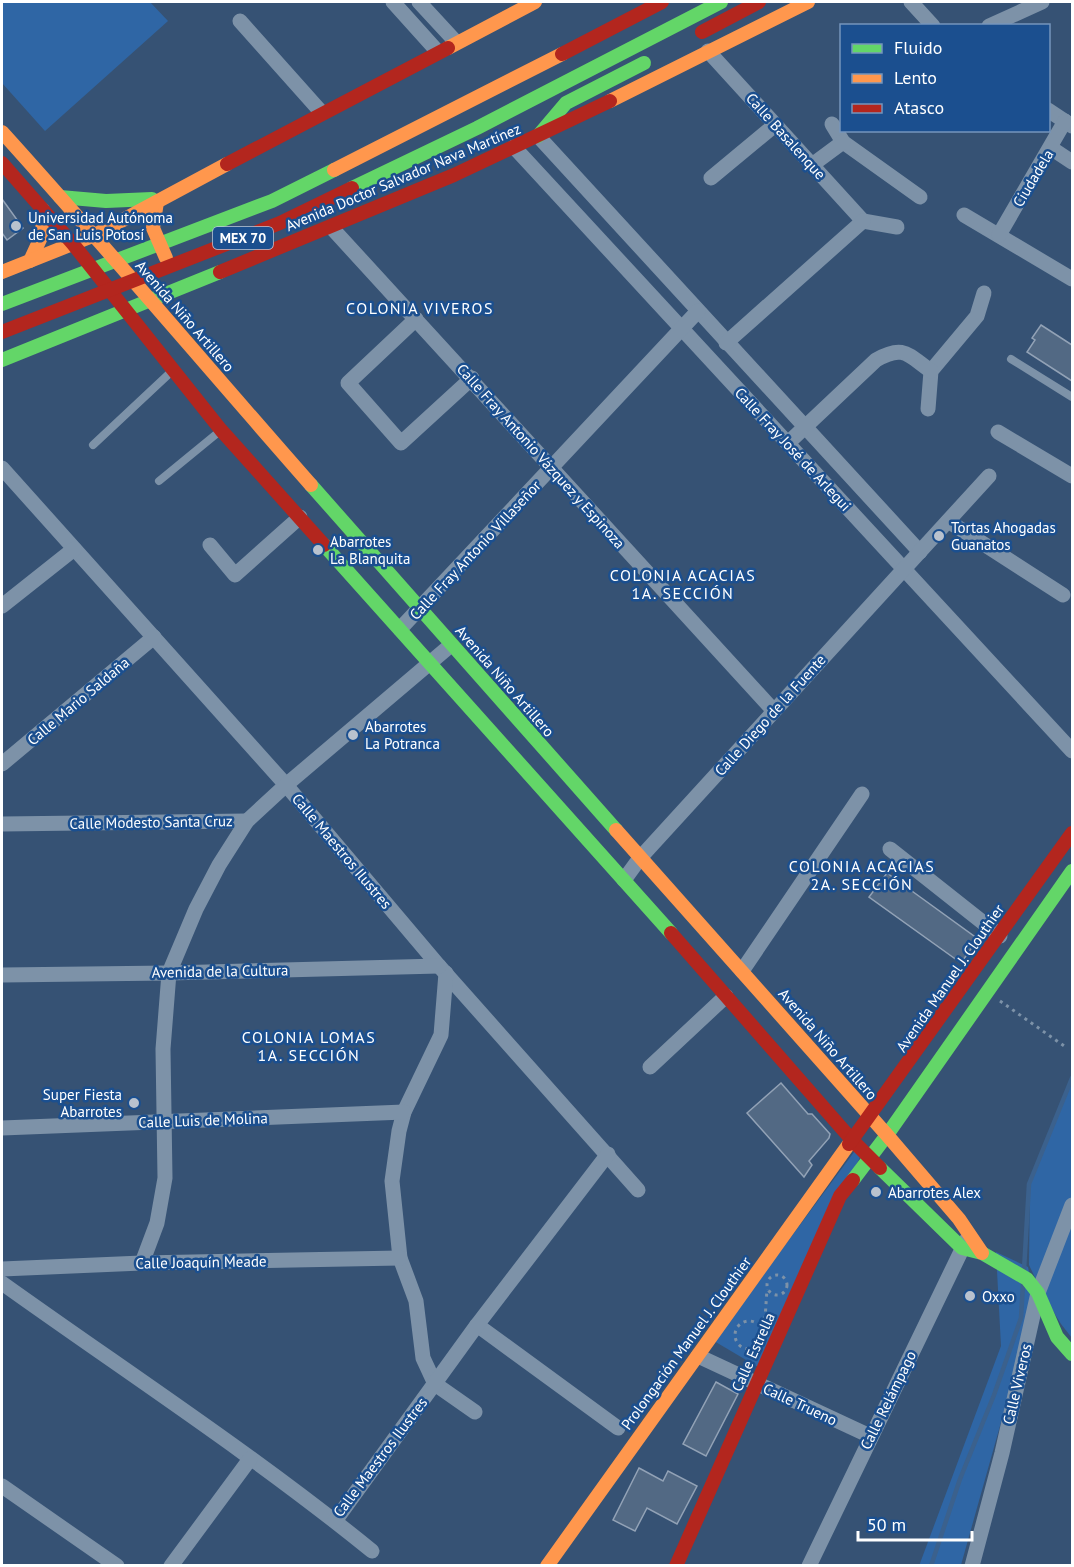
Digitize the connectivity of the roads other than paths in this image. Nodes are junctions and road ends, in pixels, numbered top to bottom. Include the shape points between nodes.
1 (393, 2) edge
2 (419, 2) edge
3 (535, 2) edge
4 (662, 2) edge
5 (721, 2) edge
6 (759, 2) edge
7 (808, 2) edge
8 (911, 2) edge
9 (1042, 2) edge
10 (240, 21) dead end
11 (931, 24) edge
12 (993, 24) edge
13 (692, 37) dead end
14 (456, 42) junction
15 (708, 51) junction
16 (438, 52) junction
17 (661, 54) dead end
18 (1050, 111) edge
19 (322, 113) junction
20 (1069, 123) edge
21 (775, 124) junction
22 (832, 124) dead end
23 (2, 132) edge
24 (538, 136) junction
25 (843, 142) junction
26 (514, 147) junction
27 (1051, 148) junction
28 (1072, 162) edge
29 (2, 163) edge
30 (812, 165) junction
31 (711, 178) dead end
32 (60, 197) junction
33 (920, 197) dead end
34 (161, 200) junction
35 (43, 210) junction
36 (964, 215) dead end
37 (863, 221) junction
38 (331, 227) junction
39 (897, 227) dead end
40 (95, 235) junction
41 (999, 235) junction
42 (73, 244) junction
43 (30, 261) junction
44 (2, 272) edge
45 (1072, 279) edge
46 (201, 280) junction
47 (984, 293) dead end
48 (148, 300) junction
49 (2, 304) edge
50 (124, 309) junction
51 (698, 312) junction
52 (416, 319) junction
53 (682, 328) junction
54 (2, 332) edge
55 (55, 338) junction
56 (726, 343) junction
57 (1011, 359) dead end
58 (2, 360) edge
59 (172, 371) junction
60 (932, 371) junction
61 (471, 378) junction
62 (1072, 397) edge
63 (928, 409) dead end
64 (807, 427) junction
65 (221, 430) junction
66 (998, 432) dead end
67 (788, 443) junction
68 (93, 445) dead end
69 (2, 468) edge
70 (551, 469) junction
71 (988, 476) dead end
72 (1072, 476) edge
73 (159, 481) dead end
74 (17, 485) junction
75 (2, 492) edge
76 (300, 517) junction
77 (948, 521) junction
78 (210, 545) dead end
79 (75, 549) junction
80 (920, 552) junction
81 (904, 569) junction
82 (1063, 596) dead end
83 (2, 606) edge
84 (420, 609) junction
85 (400, 629) junction
86 (154, 637) junction
87 (451, 645) junction
88 (429, 663) junction
89 (774, 711) junction
90 (1072, 751) edge
91 (2, 764) edge
92 (286, 785) junction
93 (862, 794) dead end
94 (247, 821) junction
95 (2, 824) edge
96 (1072, 833) edge
97 (890, 849) dead end
98 (640, 858) junction
99 (1072, 872) edge
100 (624, 880) junction
101 (1000, 936) junction
102 (442, 969) junction
103 (742, 971) junction
104 (169, 973) junction
105 (2, 975) edge
106 (726, 996) junction
107 (650, 1067) dead end
108 (404, 1112) junction
109 (870, 1117) junction
110 (163, 1122) junction
111 (2, 1128) edge
112 (887, 1135) junction
113 (852, 1140) junction
114 (608, 1154) junction
115 (868, 1158) junction
116 (638, 1190) dead end
117 (1072, 1205) edge
118 (965, 1241) junction
119 (400, 1258) junction
120 (142, 1263) junction
121 (2, 1269) edge
122 (2, 1283) edge
123 (1038, 1293) junction
124 (477, 1325) junction
125 (1072, 1354) edge
126 (698, 1356) junction
127 (435, 1384) junction
128 (756, 1384) junction
129 (475, 1412) dead end
130 (618, 1428) dead end
131 (870, 1436) junction
132 (250, 1459) junction
133 (2, 1486) edge
134 (335, 1521) junction
135 (372, 1551) dead end
136 (117, 1566) edge
137 (171, 1566) edge
138 (547, 1566) edge
139 (676, 1566) edge
140 (809, 1566) edge
141 (972, 1566) edge

1 - 16 street
2 - 14 street
3 - 14 main road
4 - 49 main road, Avenida Doctor Salvador Nava Martínez / MEX 70 via 272,201
5 - 54 main road, Avenida Doctor Salvador Nava Martínez / MEX 70 via 280,224
6 - 13 main road
7 - 15 main road, Avenida Doctor Salvador Nava Martínez
8 - 11 street
9 - 12 street
10 - 19 street
14 - 16 main road
15 - 21 street, Calle Basalenque
15 - 24 main road, Avenida Doctor Salvador Nava Martínez
16 - 19 main road
17 - 24 main road via 566,103
18 - 20 street
19 - 34 main road
20 - 27 street, Ciudadela
21 - 30 street, Calle Basalenque
21 - 31 street
22 - 25 street
23 - 32 main road, Avenida Niño Artillero
24 - 26 main road, Avenida Doctor Salvador Nava Martínez
24 - 51 street, Calle Fray José de Arlegui
25 - 30 street
25 - 33 street
26 - 38 main road, Avenida Doctor Salvador Nava Martínez
26 - 53 street, Calle Fray José de Arlegui
27 - 28 street
27 - 41 street, Ciudadela
29 - 35 main road, Avenida Niño Artillero
30 - 37 street, Calle Basalenque
32 - 34 main road via 124,203
32 - 40 main road, Avenida Niño Artillero
34 - 40 main road
34 - 46 main road via 153,228 163,256 182,275
35 - 42 main road, Avenida Niño Artillero
35 - 43 main road via 42,236
36 - 41 street
37 - 39 street
37 - 56 street
38 - 46 main road, Avenida Doctor Salvador Nava Martínez
38 - 52 street, Calle Fray Antonio Vázquez y Espinoza
40 - 42 main road
40 - 48 main road, Avenida Niño Artillero
41 - 45 street
42 - 43 main road
42 - 50 main road, Avenida Niño Artillero
43 - 44 main road
44 - 55 main road via 23,279 45,296
46 - 48 main road, Avenida Doctor Salvador Nava Martínez
47 - 60 street via 977,316
48 - 50 main road, Avenida Doctor Salvador Nava Martínez
48 - 84 main road, Avenida Niño Artillero
50 - 55 main road, Avenida Doctor Salvador Nava Martínez
50 - 59 main road, Avenida Niño Artillero
51 - 53 street, Calle Fray Antonio Villaseñor
51 - 56 street, Calle Fray José de Arlegui
52 - 61 street, Calle Fray Antonio Vázquez y Espinoza
52 - 61 street via 348,383 401,442
53 - 67 street, Calle Fray José de Arlegui
53 - 70 street, Calle Fray Antonio Villaseñor
55 - 58 main road, Avenida Doctor Salvador Nava Martínez
56 - 64 street, Calle Fray José de Arlegui
57 - 62 lane
59 - 65 main road, Avenida Niño Artillero
59 - 68 lane
60 - 63 street
60 - 64 street via 904,352 890,352 876,360
61 - 70 street, Calle Fray Antonio Vázquez y Espinoza
64 - 67 street
64 - 80 street, Calle Fray José de Arlegui
65 - 73 lane
65 - 76 main road, Avenida Niño Artillero
66 - 72 street
67 - 81 street, Calle Fray José de Arlegui
69 - 74 street, Calle Maestros Ilustres
70 - 84 street, Calle Fray Antonio Villaseñor
70 - 89 street, Calle Fray Antonio Vázquez y Espinoza
71 - 77 street, Calle Diego de la Fuente
74 - 75 street
74 - 79 street, Calle Maestros Ilustres
76 - 78 street via 235,575
76 - 85 main road, Avenida Niño Artillero
77 - 80 street, Calle Diego de la Fuente
77 - 82 street
79 - 83 street
79 - 86 street, Calle Maestros Ilustres
80 - 81 street, Calle Diego de la Fuente
81 - 89 street, Calle Diego de la Fuente
81 - 90 street, Calle Fray José de Arlegui
84 - 85 street, Calle Fray Antonio Villaseñor
84 - 87 main road, Avenida Niño Artillero
85 - 88 main road, Avenida Niño Artillero
86 - 91 street, Calle Mario Saldaña
86 - 92 street, Calle Maestros Ilustres
87 - 88 street, Calle Modesto Santa Cruz
87 - 98 main road, Avenida Niño Artillero
88 - 92 street, Calle Modesto Santa Cruz
88 - 100 main road, Avenida Niño Artillero
89 - 98 street, Calle Diego de la Fuente
92 - 94 street, Calle Modesto Santa Cruz
92 - 102 street, Calle Maestros Ilustres
93 - 103 street
94 - 95 street, Calle Modesto Santa Cruz
94 - 104 street via 196,909
96 - 101 main road, Avenida Manuel J. Clouthier
97 - 101 street
98 - 100 street, Calle Diego de la Fuente
98 - 103 main road, Avenida Niño Artillero
99 - 112 main road
100 - 106 main road, Avenida Niño Artillero
101 - 109 main road, Avenida Manuel J. Clouthier
102 - 104 street, Avenida de la Cultura
102 - 108 street via 441,1035
102 - 114 street, Calle Maestros Ilustres
103 - 109 main road, Avenida Niño Artillero
104 - 105 street, Avenida de la Cultura
104 - 110 street
106 - 107 street
106 - 113 main road, Avenida Niño Artillero
108 - 110 street, Calle Luis de Molina
108 - 119 street via 392,1181
109 - 112 main road, Avenida Niño Artillero
109 - 113 main road, Avenida Manuel J. Clouthier
110 - 111 street, Calle Luis de Molina
110 - 120 street via 165,1178 157,1223
112 - 115 main road
112 - 118 main road, Avenida Niño Artillero via 958,1219
113 - 115 main road, Avenida Niño Artillero
113 - 126 main road, Prolongación Manuel J. Clouthier
114 - 116 street, Calle Maestros Ilustres
114 - 124 street, Calle Maestros Ilustres
115 - 118 main road, Avenida Niño Artillero
115 - 128 main road, Calle Estrella via 840,1196
117 - 123 street, Calle Viveros
118 - 123 main road, Avenida Niño Artillero via 1027,1279
118 - 131 street, Calle Relámpago
119 - 120 street, Calle Joaquín Meade
119 - 127 street via 416,1301 423,1358
120 - 121 street, Calle Joaquín Meade
122 - 132 street, Calle Maestros Ilustres
123 - 125 main road, Avenida Niño Artillero via 1057,1337
123 - 141 street, Calle Viveros
124 - 127 street, Calle Maestros Ilustres
124 - 130 street
126 - 128 street, Calle Trueno
126 - 138 main road, Prolongación Manuel J. Clouthier
127 - 129 street
127 - 134 street, Calle Maestros Ilustres
128 - 131 street, Calle Trueno
128 - 139 main road, Calle Estrella
131 - 140 street, Calle Relámpago
132 - 134 street, Calle Maestros Ilustres
132 - 137 street
133 - 136 street
134 - 135 street

